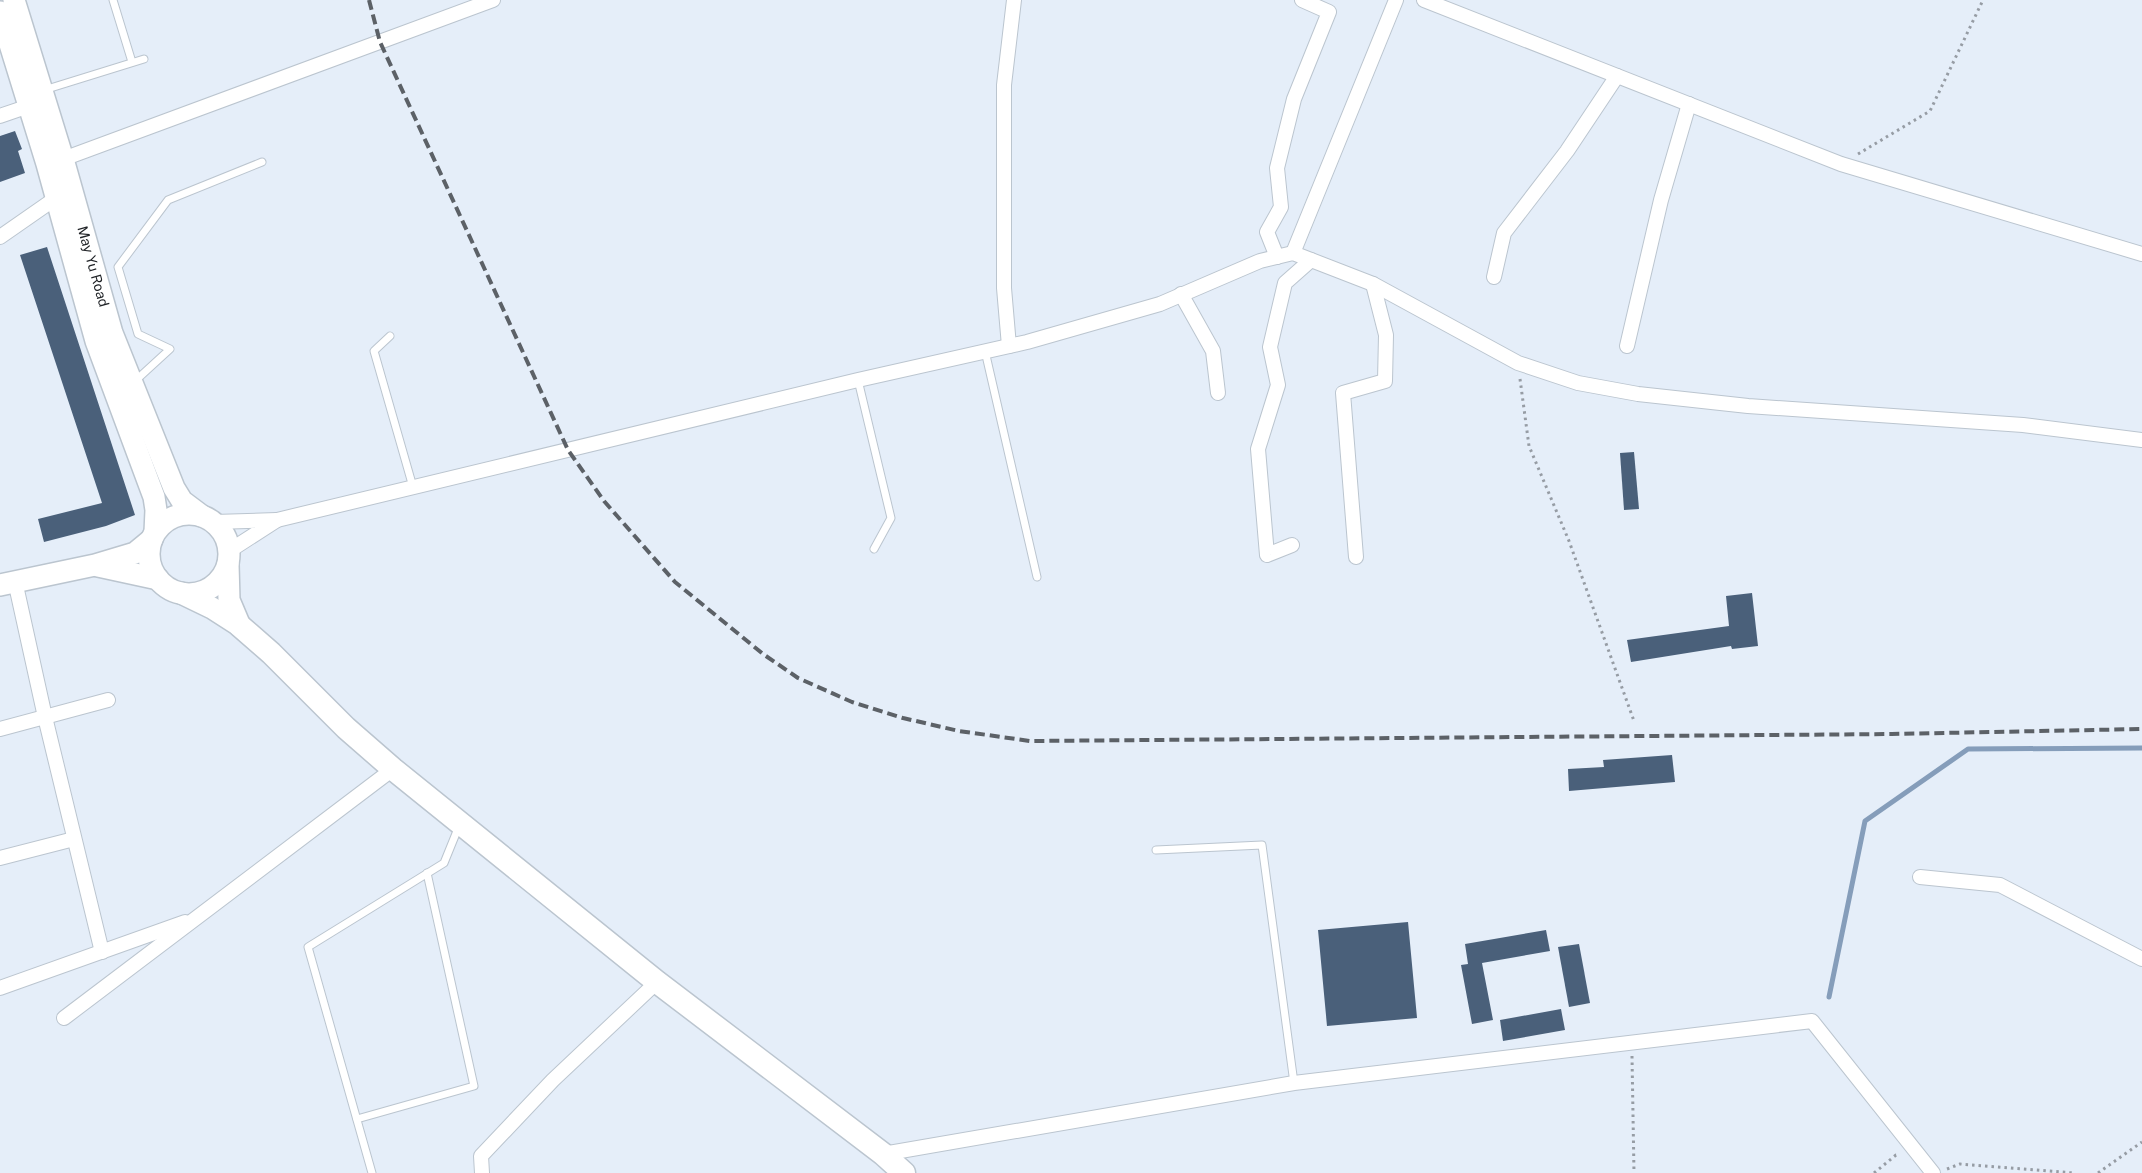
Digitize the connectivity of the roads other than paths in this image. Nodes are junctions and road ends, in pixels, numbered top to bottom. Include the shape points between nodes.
1 (14, 0) edge
2 (113, 0) edge
3 (493, 0) edge
4 (1014, 0) edge
5 (1302, 0) edge
6 (1396, 0) edge
7 (1424, 0) edge
8 (0, 12) edge
9 (144, 59) dead end
10 (132, 62) junction
11 (1617, 76) junction
12 (36, 98) junction
13 (1689, 104) junction
14 (0, 116) edge
15 (63, 159) junction
16 (262, 162) dead end
17 (56, 198) junction
18 (0, 237) edge
19 (1293, 253) junction
20 (2142, 254) edge
21 (1277, 257) junction
22 (1311, 260) junction
23 (1494, 277) dead end
24 (1372, 284) junction
25 (1181, 294) junction
26 (390, 336) dead end
27 (1009, 346) junction
28 (1627, 346) dead end
29 (985, 351) junction
30 (858, 380) junction
31 (132, 384) junction
32 (1218, 393) dead end
33 (2142, 440) edge
34 (413, 487) junction
35 (208, 519) junction
36 (277, 520) junction
37 (154, 535) junction
38 (1292, 545) dead end
39 (874, 549) dead end
40 (229, 555) junction
41 (1356, 557) dead end
42 (95, 565) junction
43 (1037, 577) dead end
44 (158, 579) junction
45 (8, 583) edge
46 (179, 592) junction
47 (240, 626) junction
48 (108, 700) dead end
49 (45, 717) junction
50 (0, 729) edge
51 (393, 769) junction
52 (460, 824) junction
53 (74, 839) junction
54 (1156, 850) dead end
55 (0, 858) edge
56 (427, 873) junction
57 (1920, 877) dead end
58 (200, 916) junction
59 (102, 952) junction
60 (2142, 959) edge
61 (657, 982) junction
62 (0, 988) edge
63 (64, 1018) dead end
64 (1294, 1083) junction
65 (357, 1119) junction
66 (882, 1154) junction
67 (481, 1156) junction
68 (1939, 1172) edge
69 (372, 1173) edge
70 (482, 1173) edge
71 (493, 1173) edge
72 (904, 1173) edge

1 - 12 main road, May Yu Road
2 - 10 lane
3 - 15 street
4 - 27 street via 1004,85 1004,288
5 - 21 street via 1329,12 1294,99 1277,168 1281,207 1267,232
6 - 19 street
7 - 11 street
8 - 12 main road, May Yu Road
9 - 10 lane
10 - 12 lane
11 - 13 street
11 - 23 street via 1567,151 1504,233
12 - 14 street
12 - 15 main road, May Yu Road
12 - 17 main road, May Yu Road
13 - 20 street via 1841,164
13 - 28 street via 1661,200
15 - 31 main road, May Yu Road via 112,333
16 - 31 lane via 168,200 118,267 138,334 170,349
17 - 18 street
17 - 37 main road, May Yu Road via 96,341 154,497
19 - 21 street
19 - 22 street
21 - 25 street
22 - 24 street
22 - 38 street via 1285,283 1270,347 1278,385 1258,449 1267,554
24 - 33 street via 1518,363 1578,383 1638,394 1748,406 2023,425
24 - 41 street via 1386,335 1385,381 1343,393
25 - 27 street via 1160,304
25 - 32 street via 1213,351
26 - 34 lane via 374,351
27 - 29 street
29 - 30 street
29 - 43 lane
30 - 34 street
30 - 39 lane via 891,518
31 - 35 main road, May Yu Road via 174,488 182,501
34 - 36 street
35 - 36 street
35 - 37 main road via 189,514 176,516 164,522
35 - 40 main road via 227,540
36 - 40 street
37 - 42 main road via 135,553
37 - 44 main road via 149,560
40 - 46 main road via 224,572 211,586 192,593
40 - 47 main road via 229,600
42 - 44 main road
42 - 45 main road
44 - 46 main road
45 - 49 street
46 - 47 main road
47 - 51 highway
48 - 49 street
49 - 50 street
49 - 53 street
51 - 52 highway
51 - 58 street
52 - 56 lane via 444,862
52 - 61 highway
53 - 55 street
53 - 59 street
54 - 64 lane via 1262,845
56 - 65 lane via 308,947
56 - 65 lane via 474,1086
57 - 60 street via 2000,886
58 - 59 street
58 - 63 street
59 - 62 street
61 - 66 highway
61 - 67 street via 553,1080
64 - 66 street
64 - 68 street via 1812,1021 1918,1154
65 - 69 lane
66 - 72 highway
67 - 70 street
67 - 71 street

